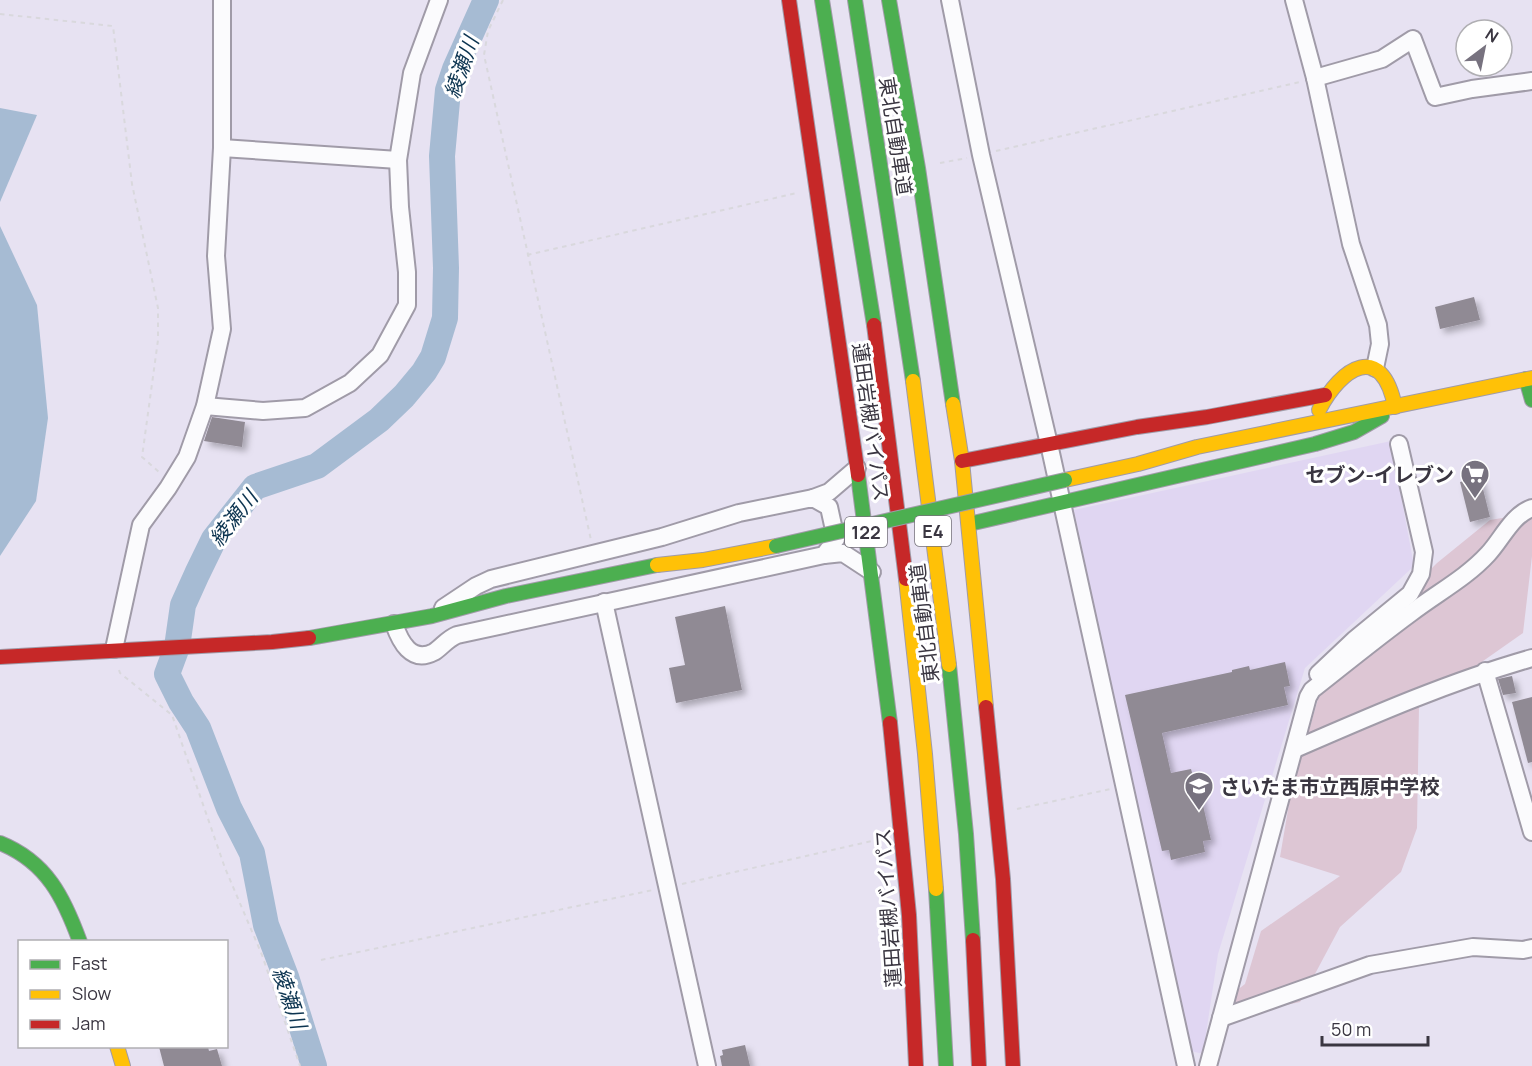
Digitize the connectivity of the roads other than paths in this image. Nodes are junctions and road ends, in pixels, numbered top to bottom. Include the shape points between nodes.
1 (222, 0) edge
2 (439, 0) edge
3 (789, 0) edge
4 (822, 0) edge
5 (855, 0) edge
6 (889, 0) edge
7 (950, 0) edge
8 (1294, 0) edge
9 (1315, 78) junction
10 (1532, 81) edge
11 (222, 148) junction
12 (398, 160) junction
13 (1375, 368) junction
14 (1529, 378) edge
15 (1326, 395) junction
16 (1532, 400) edge
17 (205, 406) junction
18 (1395, 407) junction
19 (1315, 423) junction
20 (1049, 444) junction
21 (1399, 444) dead end
22 (1197, 447) junction
23 (1094, 460) dead end
24 (962, 461) junction
25 (1067, 465) dead end
26 (857, 468) junction
27 (1039, 471) dead end
28 (981, 484) dead end
29 (813, 498) junction
30 (1061, 501) junction
31 (1532, 507) edge
32 (819, 521) dead end
33 (969, 524) junction
34 (750, 537) dead end
35 (825, 555) junction
36 (652, 566) junction
37 (872, 572) junction
38 (604, 602) junction
39 (432, 616) junction
40 (394, 624) junction
41 (114, 649) junction
42 (0, 657) edge
43 (1532, 658) edge
44 (1485, 671) junction
45 (1312, 690) junction
46 (1295, 748) junction
47 (1532, 832) edge
48 (0, 843) edge
49 (79, 940) edge
50 (1532, 948) edge
51 (1221, 1018) junction
52 (117, 1048) edge
53 (123, 1066) edge
54 (707, 1066) edge
55 (916, 1066) edge
56 (946, 1066) edge
57 (979, 1066) edge
58 (1013, 1066) edge
59 (1186, 1066) edge
60 (1208, 1066) edge

1 - 11 street
2 - 12 street via 412,73
3 - 26 main road, 蓮田岩槻バイパス / 122
4 - 56 main road, 東北自動車道 / E4 via 888,429 906,580 940,933
5 - 57 main road, 東北自動車道 / E4 via 921,431 953,698 966,836
6 - 24 main road
7 - 20 street via 981,155
8 - 9 street
9 - 10 street via 1382,59 1413,39 1435,97
9 - 13 street via 1351,244 1378,325 1379,355
11 - 12 street
11 - 17 street via 216,256 222,329
12 - 17 street via 407,305 380,355 350,383 305,408 263,411
13 - 15 main road via 1369,366 1344,376
13 - 18 main road via 1385,376
14 - 16 main road
14 - 18 main road
15 - 19 main road
15 - 20 main road
17 - 41 street via 187,457 141,525
18 - 19 main road
18 - 30 main road via 1354,432 1315,444
19 - 22 main road
20 - 24 main road
20 - 30 street
21 - 45 street via 1424,552 1422,574 1410,594 1319,672
22 - 23 main road
22 - 36 main road, bridge via 1138,464 776,546 703,561
24 - 33 main road
25 - 27 main road
26 - 29 street via 829,492
26 - 37 main road, 蓮田岩槻バイパス / 122
28 - 32 main road
29 - 35 street via 829,507 836,539
29 - 39 street via 739,513 662,537 491,579
30 - 33 main road
30 - 59 street
31 - 45 street via 1511,524 1469,572
33 - 58 main road via 1003,879
34 - 36 main road
35 - 37 street via 843,553
35 - 38 street
36 - 39 main road via 506,596
37 - 55 main road, 蓮田岩槻バイパス / 122 via 903,834
38 - 40 street via 456,635 424,656 409,651
38 - 54 street
39 - 40 main road
40 - 41 main road via 327,636
41 - 42 main road
43 - 44 street
44 - 46 street
44 - 47 street
45 - 46 street
46 - 51 street
48 - 49 main road via 16,848 44,874 60,895
50 - 51 street via 1473,947 1370,965
51 - 60 street
52 - 53 main road

